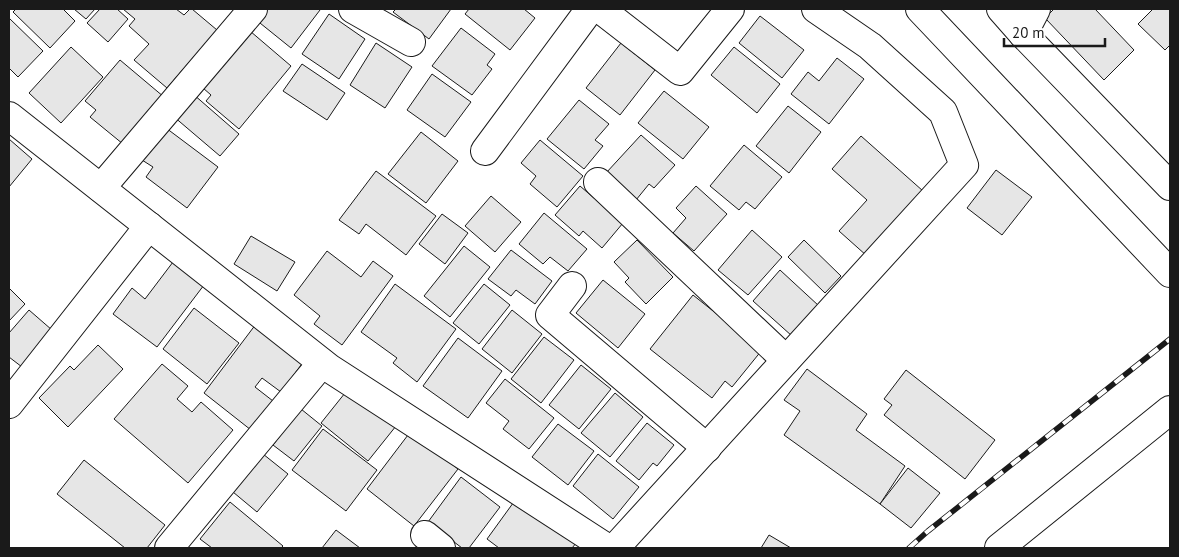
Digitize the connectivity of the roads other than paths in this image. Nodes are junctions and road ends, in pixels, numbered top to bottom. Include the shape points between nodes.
1 (253, 9) edge
2 (353, 9) edge
3 (590, 9) edge
4 (600, 9) edge
5 (730, 9) edge
6 (816, 9) edge
7 (920, 9) edge
8 (1001, 9) edge
9 (1036, 9) edge
10 (1023, 34) junction
11 (411, 42) dead end
12 (9, 116) edge
13 (485, 151) dead end
14 (598, 182) dead end
15 (1170, 186) edge
16 (101, 188) junction
17 (149, 226) junction
18 (1170, 272) edge
19 (572, 286) dead end
20 (786, 360) junction
21 (322, 363) junction
22 (12, 393) edge
23 (1170, 410) edge
24 (707, 448) junction
25 (169, 548) edge
26 (608, 548) edge
27 (616, 548) edge
28 (999, 548) edge

1 - 16 street
2 - 11 street
3 - 13 street
4 - 5 street via 680,71
6 - 20 street via 870,46 943,112 964,165
7 - 18 street
8 - 10 street
9 - 10 street
10 - 15 street
12 - 16 street
14 - 20 street
16 - 17 street
17 - 21 street
17 - 22 street
19 - 24 street via 550,315
20 - 24 street
21 - 25 street
21 - 26 street
23 - 28 street
24 - 27 street

